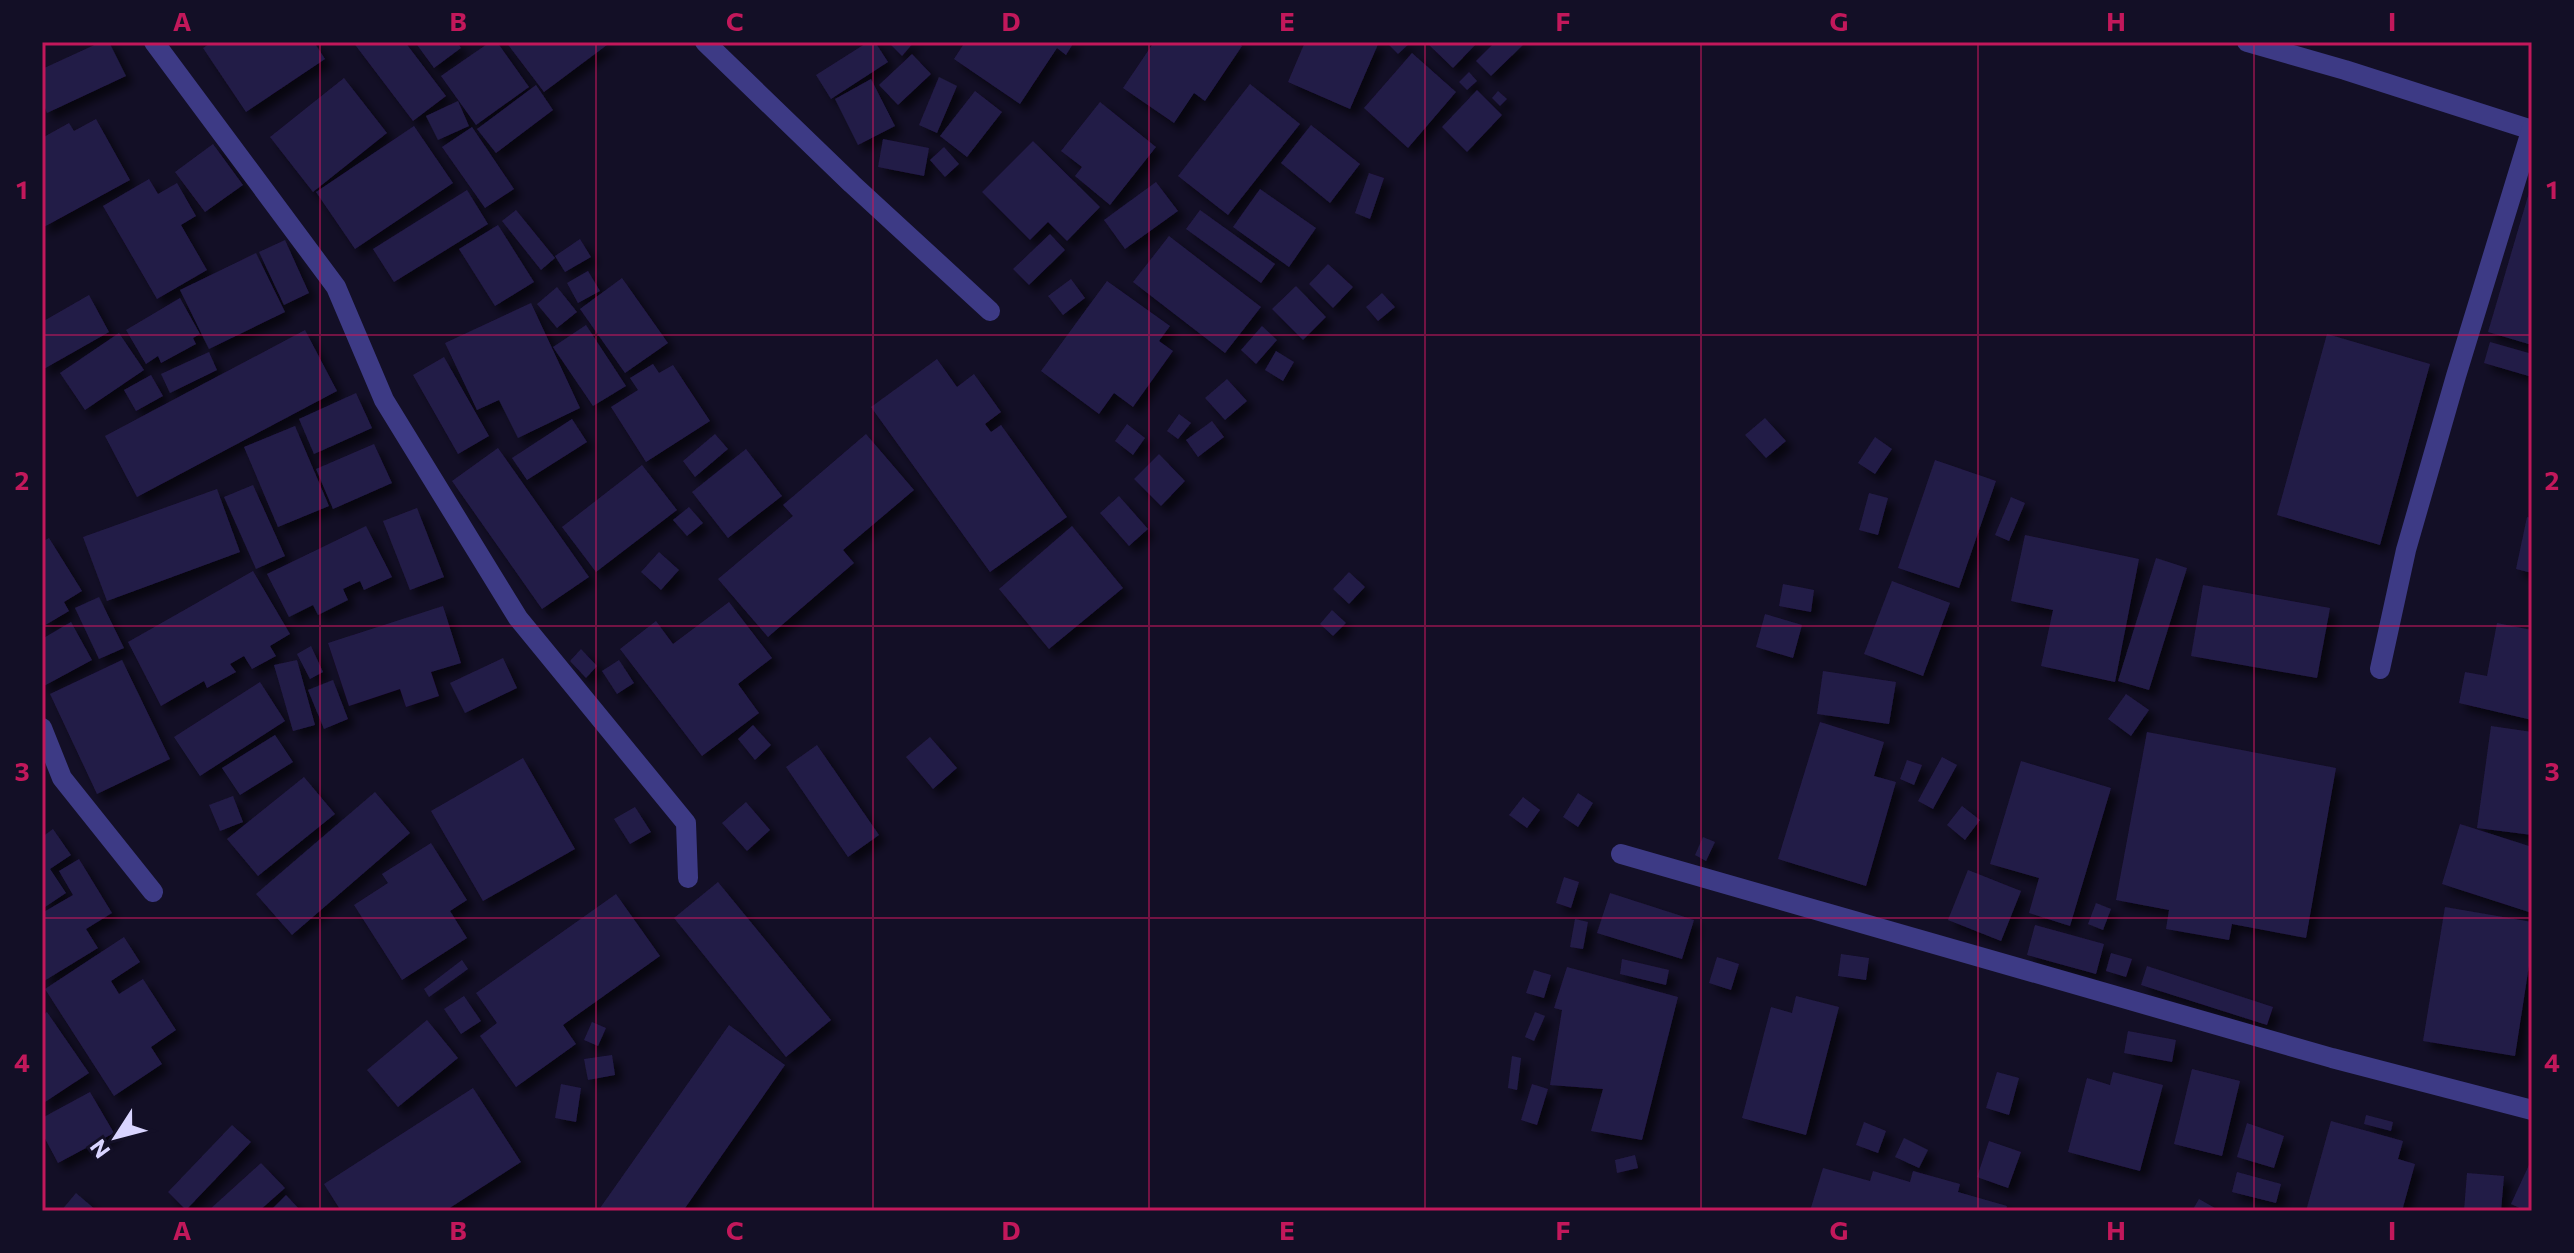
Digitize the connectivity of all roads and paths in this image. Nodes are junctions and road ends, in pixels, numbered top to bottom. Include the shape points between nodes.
1 (154, 42) edge
2 (705, 42) edge
3 (2247, 42) edge
4 (2532, 129) edge
5 (990, 311) dead end
6 (2380, 669) dead end
7 (42, 728) edge
8 (1621, 854) dead end
9 (688, 878) dead end
10 (153, 892) dead end
11 (2532, 1110) edge

1 - 9 street via 336,287 384,400 518,618 686,823
2 - 5 street
3 - 4 street
4 - 6 street via 2419,507
7 - 10 street via 62,778
8 - 11 street via 2317,1054

